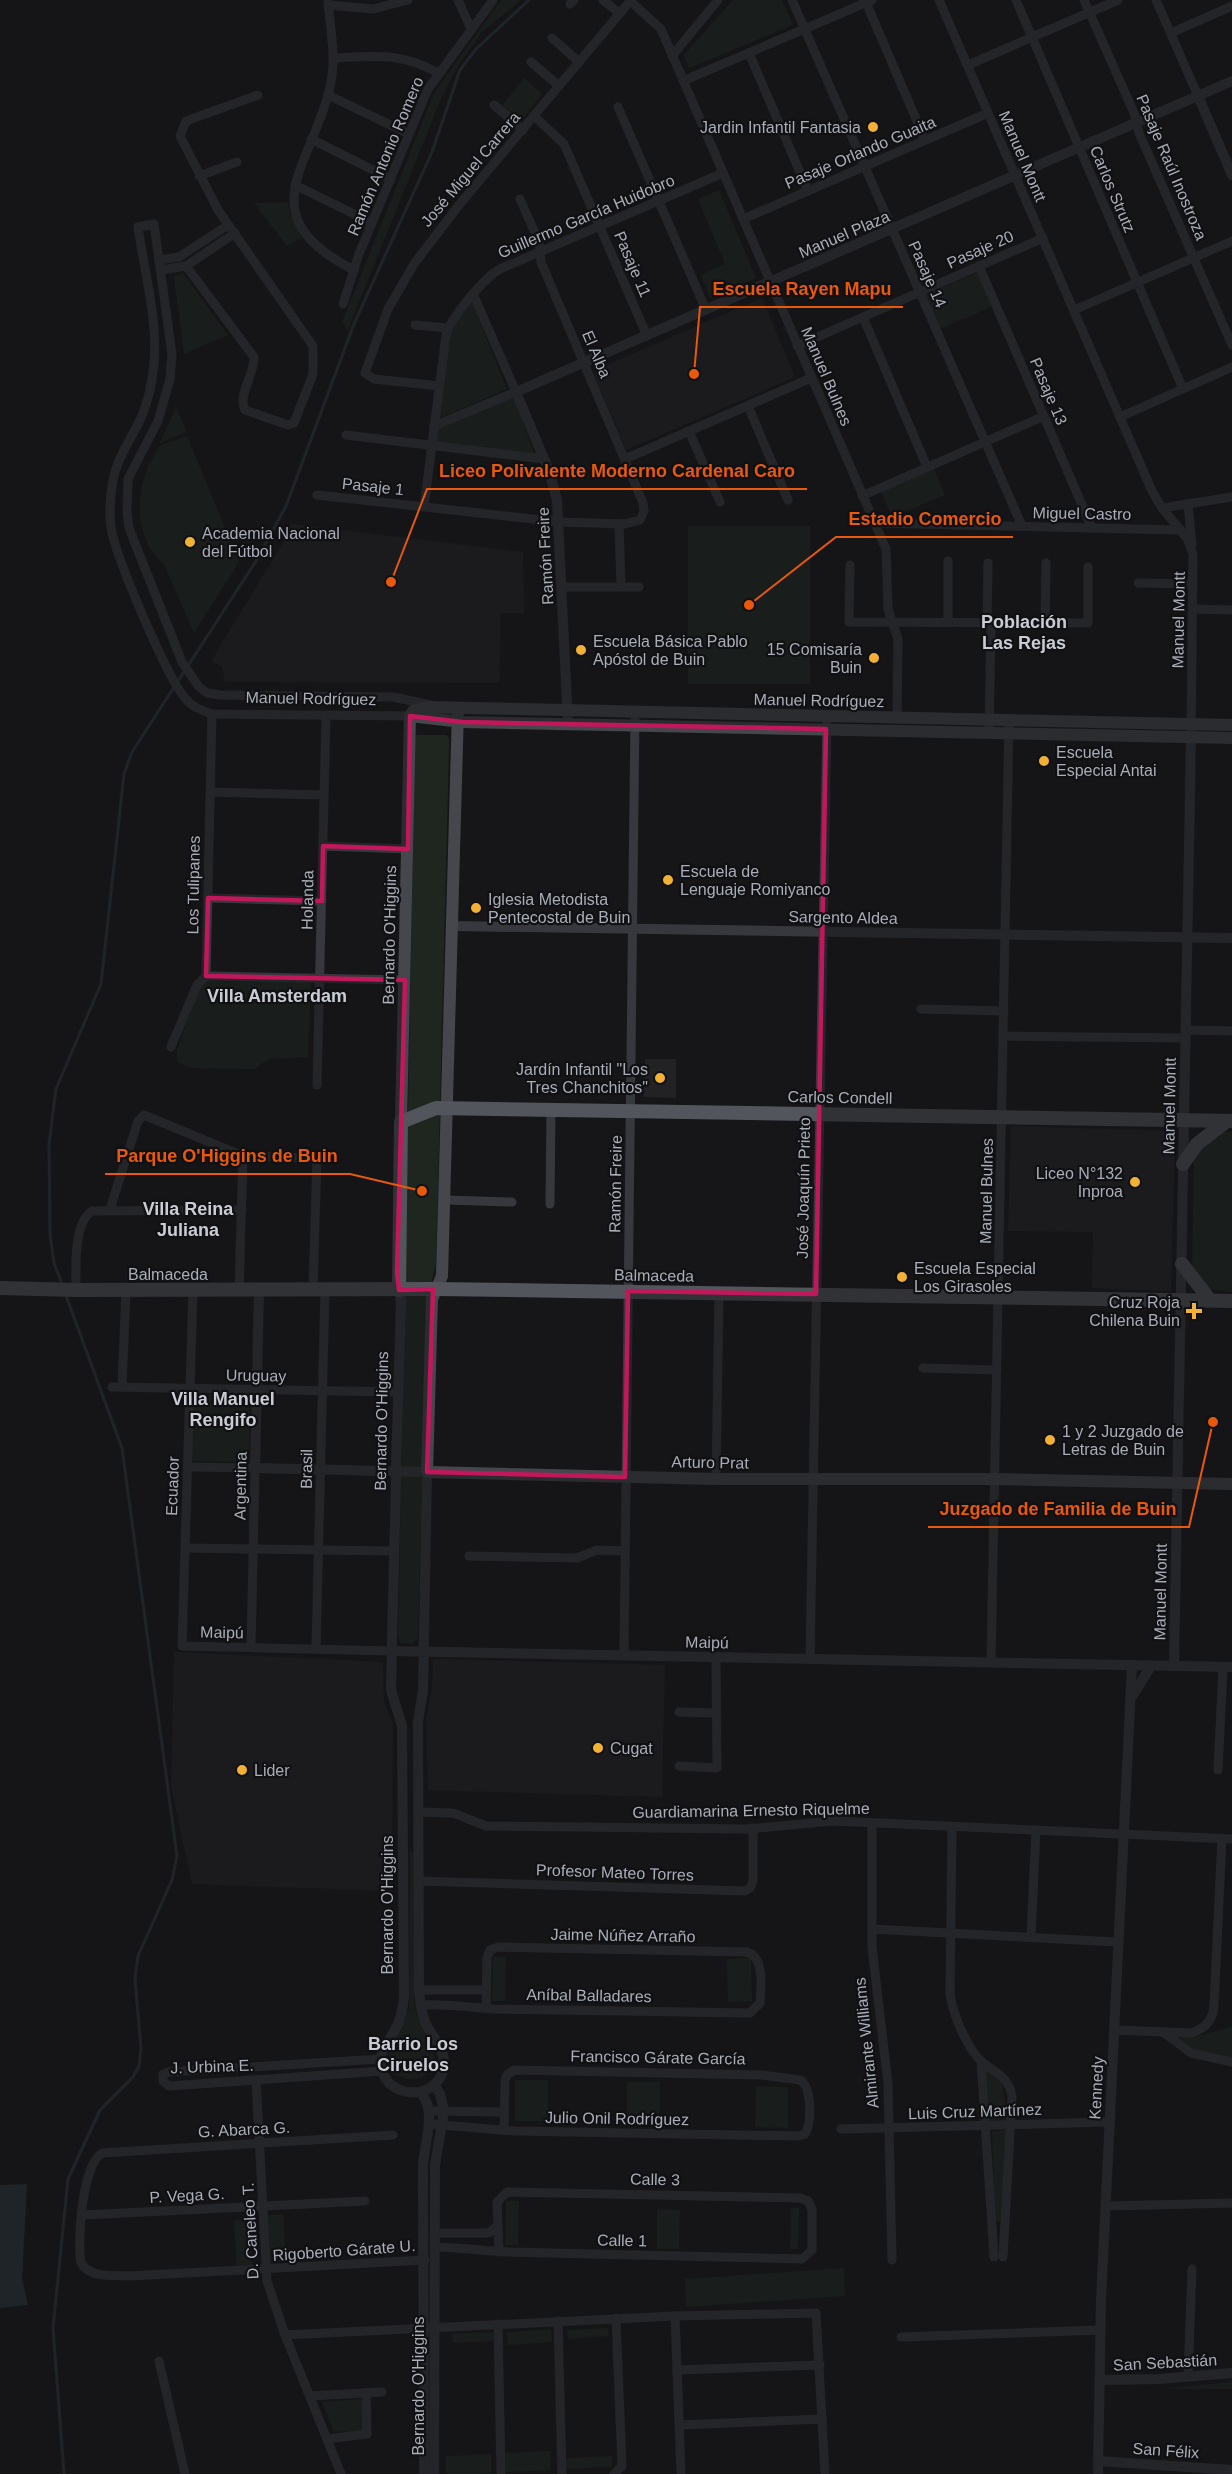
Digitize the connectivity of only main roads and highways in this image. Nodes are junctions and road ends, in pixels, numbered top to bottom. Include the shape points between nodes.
1 (410, 716) junction
2 (458, 716) junction
3 (826, 723) junction
4 (1232, 725) edge
5 (989, 726) junction
6 (1191, 731) junction
7 (1232, 738) edge
8 (448, 1106) junction
9 (1230, 1121) edge
10 (401, 1122) junction
11 (1183, 1164) road end
12 (1182, 1264) road end
13 (0, 1288) edge
14 (436, 1288) junction
15 (399, 1290) junction
16 (1210, 1300) junction
17 (1232, 1301) edge
18 (427, 1472) joint
19 (1232, 1484) edge

1 - 2 main road, Manuel Rodríguez
1 - 2 main road, Manuel Rodríguez via 418,709 442,708
1 - 10 main road, Bernardo O'Higgins
2 - 3 main road, Manuel Rodríguez
2 - 8 main road, Bernardo O'Higgins
3 - 5 main road, Manuel Rodríguez
3 - 5 main road, Manuel Rodríguez via 897,718
4 - 6 main road, Manuel Rodríguez
5 - 6 main road, Manuel Rodríguez
6 - 7 main road, Manuel Rodríguez
8 - 9 main road, Carlos Condell
8 - 10 main road, Carlos Condell
8 - 14 main road, Bernardo O'Higgins via 441,1276
9 - 11 main road via 1197,1144
10 - 15 main road, Bernardo O'Higgins
12 - 16 main road
13 - 15 main road, Balmaceda
14 - 15 main road, Balmaceda
14 - 16 main road, Balmaceda
14 - 18 main road, Bernardo O'Higgins via 432,1299
16 - 17 main road, Balmaceda
18 - 19 main road, Arturo Prat

